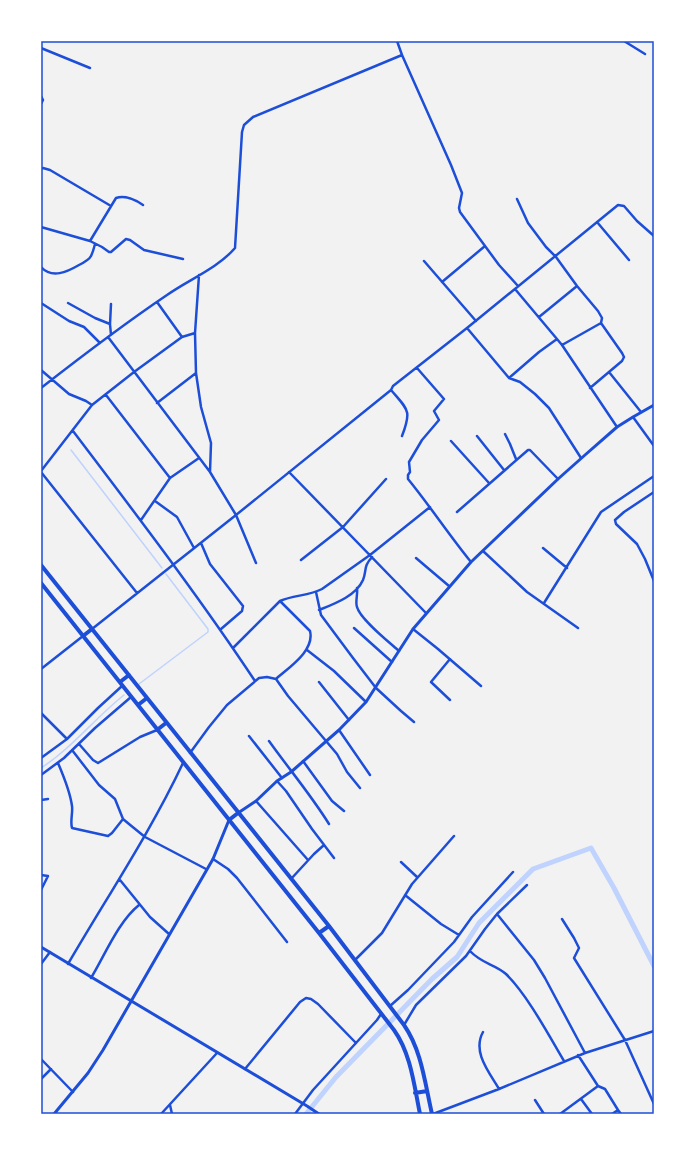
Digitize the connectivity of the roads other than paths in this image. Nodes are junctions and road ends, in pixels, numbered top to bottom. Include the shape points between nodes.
1 (397, 41) edge
2 (624, 41) edge
3 (41, 48) edge
4 (645, 54) dead end
5 (402, 55) junction
6 (90, 68) dead end
7 (41, 96) edge
8 (41, 104) edge
9 (41, 164) edge
10 (42, 168) edge
11 (517, 198) dead end
12 (143, 205) dead end
13 (111, 206) junction
14 (598, 222) junction
15 (41, 227) edge
16 (654, 236) edge
17 (90, 241) junction
18 (95, 244) junction
19 (485, 246) junction
20 (556, 256) junction
21 (183, 258) dead end
22 (629, 260) dead end
23 (424, 261) dead end
24 (41, 267) edge
25 (44, 271) junction
26 (41, 274) edge
27 (199, 275) junction
28 (442, 282) junction
29 (518, 286) junction
30 (577, 286) junction
31 (514, 289) junction
32 (157, 302) junction
33 (41, 303) edge
34 (68, 303) dead end
35 (111, 304) dead end
36 (539, 318) junction
37 (476, 321) junction
38 (601, 323) junction
39 (110, 324) junction
40 (467, 328) junction
41 (195, 333) junction
42 (111, 335) junction
43 (182, 337) junction
44 (108, 338) junction
45 (557, 339) junction
46 (100, 343) junction
47 (562, 345) junction
48 (417, 368) junction
49 (41, 370) edge
50 (134, 372) junction
51 (609, 372) junction
52 (196, 374) junction
53 (509, 378) junction
54 (52, 380) junction
55 (41, 388) edge
56 (590, 388) junction
57 (391, 390) junction
58 (106, 395) junction
59 (157, 403) junction
60 (92, 405) junction
61 (654, 405) edge
62 (641, 412) junction
63 (633, 417) junction
64 (618, 427) junction
65 (73, 431) junction
66 (505, 434) dead end
67 (402, 436) dead end
68 (477, 436) dead end
69 (451, 441) dead end
70 (654, 446) edge
71 (199, 458) junction
72 (581, 458) junction
73 (516, 459) junction
74 (504, 470) junction
75 (41, 471) edge
76 (210, 472) junction
77 (289, 472) junction
78 (654, 476) edge
79 (170, 478) junction
80 (386, 479) dead end
81 (558, 479) junction
82 (489, 483) junction
83 (654, 492) edge
84 (155, 501) junction
85 (430, 507) junction
86 (457, 512) dead end
87 (236, 515) junction
88 (141, 520) junction
89 (343, 527) junction
90 (201, 543) junction
91 (194, 548) junction
92 (543, 548) dead end
93 (483, 552) junction
94 (371, 556) junction
95 (416, 558) dead end
96 (301, 560) dead end
97 (471, 562) junction
98 (256, 563) dead end
99 (173, 564) junction
100 (41, 565) edge
101 (567, 568) junction
102 (654, 581) edge
103 (41, 583) edge
104 (450, 586) junction
105 (357, 588) junction
106 (316, 592) junction
107 (137, 593) junction
108 (280, 601) junction
109 (544, 603) junction
110 (319, 610) junction
111 (426, 613) junction
112 (354, 628) dead end
113 (578, 628) dead end
114 (92, 629) junction
115 (221, 629) junction
116 (413, 629) junction
117 (83, 636) junction
118 (233, 648) junction
119 (306, 650) junction
120 (399, 651) junction
121 (450, 659) junction
122 (393, 662) junction
123 (41, 669) edge
124 (129, 675) junction
125 (276, 679) junction
126 (256, 681) junction
127 (319, 682) dead end
128 (121, 684) junction
129 (481, 686) dead end
130 (376, 688) junction
131 (131, 696) junction
132 (147, 698) junction
133 (450, 700) dead end
134 (366, 702) junction
135 (138, 705) junction
136 (41, 713) edge
137 (349, 720) junction
138 (414, 722) dead end
139 (166, 723) junction
140 (157, 730) junction
141 (339, 730) junction
142 (249, 736) dead end
143 (67, 740) junction
144 (269, 741) dead end
145 (326, 741) junction
146 (79, 744) junction
147 (72, 750) junction
148 (190, 753) junction
149 (41, 758) edge
150 (303, 761) junction
151 (58, 763) junction
152 (183, 763) junction
153 (291, 772) junction
154 (41, 775) edge
155 (370, 775) dead end
156 (282, 778) junction
157 (277, 782) junction
158 (360, 788) dead end
159 (48, 799) dead end
160 (41, 800) edge
161 (256, 801) junction
162 (344, 811) dead end
163 (238, 813) junction
164 (123, 819) junction
165 (229, 820) junction
166 (329, 824) dead end
167 (454, 836) dead end
168 (145, 837) junction
169 (324, 845) junction
170 (334, 858) dead end
171 (213, 859) junction
172 (308, 860) junction
173 (401, 862) dead end
174 (206, 869) junction
175 (513, 872) dead end
176 (41, 875) edge
177 (418, 877) junction
178 (290, 879) junction
179 (120, 880) junction
180 (527, 885) dead end
181 (41, 890) edge
182 (405, 895) junction
183 (139, 905) junction
184 (497, 914) junction
185 (562, 919) dead end
186 (328, 926) junction
187 (319, 933) junction
188 (169, 934) junction
189 (459, 935) junction
190 (287, 942) dead end
191 (41, 947) edge
192 (470, 951) junction
193 (50, 952) junction
194 (355, 960) junction
195 (41, 964) edge
196 (68, 964) junction
197 (91, 978) junction
198 (132, 1002) junction
199 (391, 1008) junction
200 (382, 1015) junction
201 (404, 1025) junction
202 (654, 1031) edge
203 (483, 1032) dead end
204 (625, 1040) junction
205 (356, 1043) junction
206 (585, 1052) junction
207 (217, 1053) junction
208 (578, 1055) junction
209 (41, 1059) edge
210 (564, 1060) junction
211 (51, 1069) junction
212 (245, 1070) junction
213 (41, 1079) edge
214 (598, 1086) junction
215 (499, 1089) junction
216 (427, 1091) junction
217 (73, 1092) junction
218 (415, 1092) junction
219 (581, 1099) junction
220 (535, 1100) dead end
221 (304, 1104) junction
222 (654, 1104) edge
223 (170, 1105) junction
224 (618, 1110) junction
225 (566, 1113) edge
226 (54, 1114) edge
227 (161, 1114) edge
228 (172, 1114) edge
229 (295, 1114) edge
230 (318, 1114) edge
231 (420, 1114) edge
232 (432, 1114) edge
233 (544, 1114) edge
234 (560, 1114) edge
235 (592, 1114) edge
236 (612, 1114) edge
237 (621, 1114) edge

1 - 5 street
2 - 4 street
3 - 6 street
5 - 19 street via 462,193 460,212
5 - 27 street via 246,122 242,132 235,248
7 - 8 street
9 - 10 street
10 - 13 street via 50,170
11 - 20 street via 528,223
12 - 13 street via 133,199 118,197
13 - 17 street
14 - 16 street via 621,205
14 - 20 street
14 - 22 street
15 - 17 street
17 - 18 street
18 - 21 street via 110,253 123,240 128,239 144,250
18 - 25 street via 90,258 66,272
19 - 28 street
19 - 29 street
20 - 29 street
20 - 30 street
23 - 28 street
24 - 25 street
25 - 26 street
27 - 32 street
27 - 41 street
28 - 37 street
29 - 31 street
30 - 36 street
30 - 38 street via 602,318
31 - 36 street
31 - 37 street
32 - 42 street
32 - 43 street
33 - 46 street via 69,321 87,328
34 - 39 street
35 - 39 street
36 - 45 street
37 - 40 street
38 - 47 street
38 - 51 street via 624,357
39 - 42 street
40 - 48 street
40 - 53 street
41 - 43 street
41 - 52 street
42 - 44 street
43 - 50 street
44 - 46 street
44 - 50 street
45 - 47 street
45 - 53 street
46 - 54 street
47 - 56 street
48 - 57 street
48 - 85 street via 444,398 434,412 438,420 408,464 408,479
49 - 54 street
50 - 58 street
50 - 59 street
51 - 56 street
51 - 62 street
52 - 59 street
52 - 76 street via 201,407 211,444
53 - 72 street via 520,382 536,394 549,408
54 - 55 street
54 - 60 street via 69,394
56 - 64 street
57 - 67 street via 408,412 408,422
57 - 77 street
58 - 60 street
58 - 79 street
59 - 71 street
60 - 65 street
61 - 62 street
62 - 63 street
63 - 64 street
63 - 70 street
64 - 72 street
65 - 75 street
65 - 88 street
66 - 73 street
68 - 74 street
69 - 82 street
71 - 76 street
71 - 79 street
72 - 81 street
73 - 74 street
73 - 81 street via 529,450
74 - 82 street
75 - 107 street
76 - 87 street
77 - 87 street
77 - 89 street
78 - 101 street via 601,512
79 - 84 street
80 - 89 street
81 - 93 street
82 - 86 street
83 - 102 street via 615,520 637,544
84 - 88 street
84 - 91 street via 177,517
85 - 94 street
85 - 97 street
87 - 90 street
87 - 98 street
88 - 99 street
89 - 94 street
89 - 96 street
90 - 91 street
90 - 115 street via 210,564 243,606 242,611
91 - 99 street
92 - 101 street
93 - 97 street
93 - 109 street
94 - 105 street via 366,564 364,579
94 - 106 street
94 - 111 street
95 - 104 street
97 - 104 street
99 - 107 street
99 - 115 street
100 - 114 highway
101 - 109 street
103 - 117 highway
104 - 111 street
105 - 110 street via 344,599
105 - 120 street via 357,609 375,630
106 - 108 street
106 - 110 street
107 - 114 street
108 - 118 street
108 - 119 street via 310,631 311,636
109 - 113 street
110 - 130 street
111 - 116 street
112 - 122 street
114 - 117 highway
114 - 124 highway
115 - 118 street
116 - 120 street
116 - 121 street
117 - 123 street
117 - 128 highway
118 - 126 street
119 - 125 street
119 - 134 street via 334,671
120 - 122 street
121 - 129 street
121 - 133 street via 431,682
122 - 130 street
124 - 128 highway
124 - 132 highway
125 - 126 street via 264,676
125 - 145 street
126 - 148 street via 224,708
127 - 137 street
128 - 131 highway
128 - 143 street
130 - 134 street
130 - 138 street
131 - 135 highway
131 - 146 street
132 - 135 highway
132 - 139 highway
134 - 137 street
135 - 140 highway
136 - 143 street
137 - 141 street
139 - 140 highway
139 - 148 highway
140 - 146 street via 98,762
140 - 152 highway
141 - 145 street
141 - 155 street
142 - 156 street
143 - 149 street
144 - 153 street
145 - 150 street
145 - 158 street
146 - 147 street
147 - 151 street
147 - 164 street via 99,785 115,799
148 - 163 highway
150 - 153 street
150 - 162 street via 332,800
151 - 154 street
151 - 164 street via 71,800 72,828 108,836
152 - 165 highway
152 - 168 street
153 - 156 street
153 - 166 street
156 - 157 street
157 - 161 street
157 - 169 street
159 - 160 street
161 - 163 street
161 - 172 street
163 - 165 highway
163 - 178 highway
164 - 168 street
165 - 171 street
165 - 187 highway
167 - 177 street
168 - 174 street
168 - 179 street
169 - 170 street
169 - 172 street
171 - 174 street
171 - 190 street via 237,878
172 - 178 street
173 - 177 street
174 - 188 street
175 - 189 street
176 - 181 street via 48,876
177 - 182 street
178 - 186 highway
179 - 183 street
179 - 196 street
180 - 184 street
182 - 189 street
182 - 194 street via 382,933
183 - 188 street
183 - 197 street via 121,926
184 - 192 street
184 - 206 street via 534,960
185 - 204 street via 579,948 574,958
186 - 187 highway
186 - 194 highway
187 - 200 highway
188 - 198 street
189 - 199 street
191 - 193 street
192 - 201 street via 416,1006
192 - 210 street via 481,961 504,973 516,986
193 - 195 street
193 - 196 street
194 - 199 highway
196 - 197 street
197 - 198 street
198 - 207 street
198 - 217 street via 96,1061
199 - 201 highway
200 - 205 street
200 - 218 highway via 402,1041
201 - 216 highway via 412,1036 418,1053
202 - 204 street
203 - 215 street via 479,1046 482,1058
204 - 206 street
204 - 222 street
205 - 212 street via 318,1004 311,998 306,998
205 - 221 street via 317,1085
206 - 208 street
207 - 212 street
207 - 223 street
208 - 210 street
208 - 214 street
209 - 211 street
210 - 215 street
211 - 213 street
211 - 217 street
212 - 221 street
214 - 219 street
214 - 224 street via 605,1089
215 - 232 street
216 - 218 highway
216 - 232 highway
217 - 226 street
218 - 231 highway
219 - 225 street
219 - 235 street
220 - 233 street
221 - 229 street
221 - 230 street
223 - 227 street
223 - 228 street
224 - 236 street
224 - 237 street
225 - 234 street

